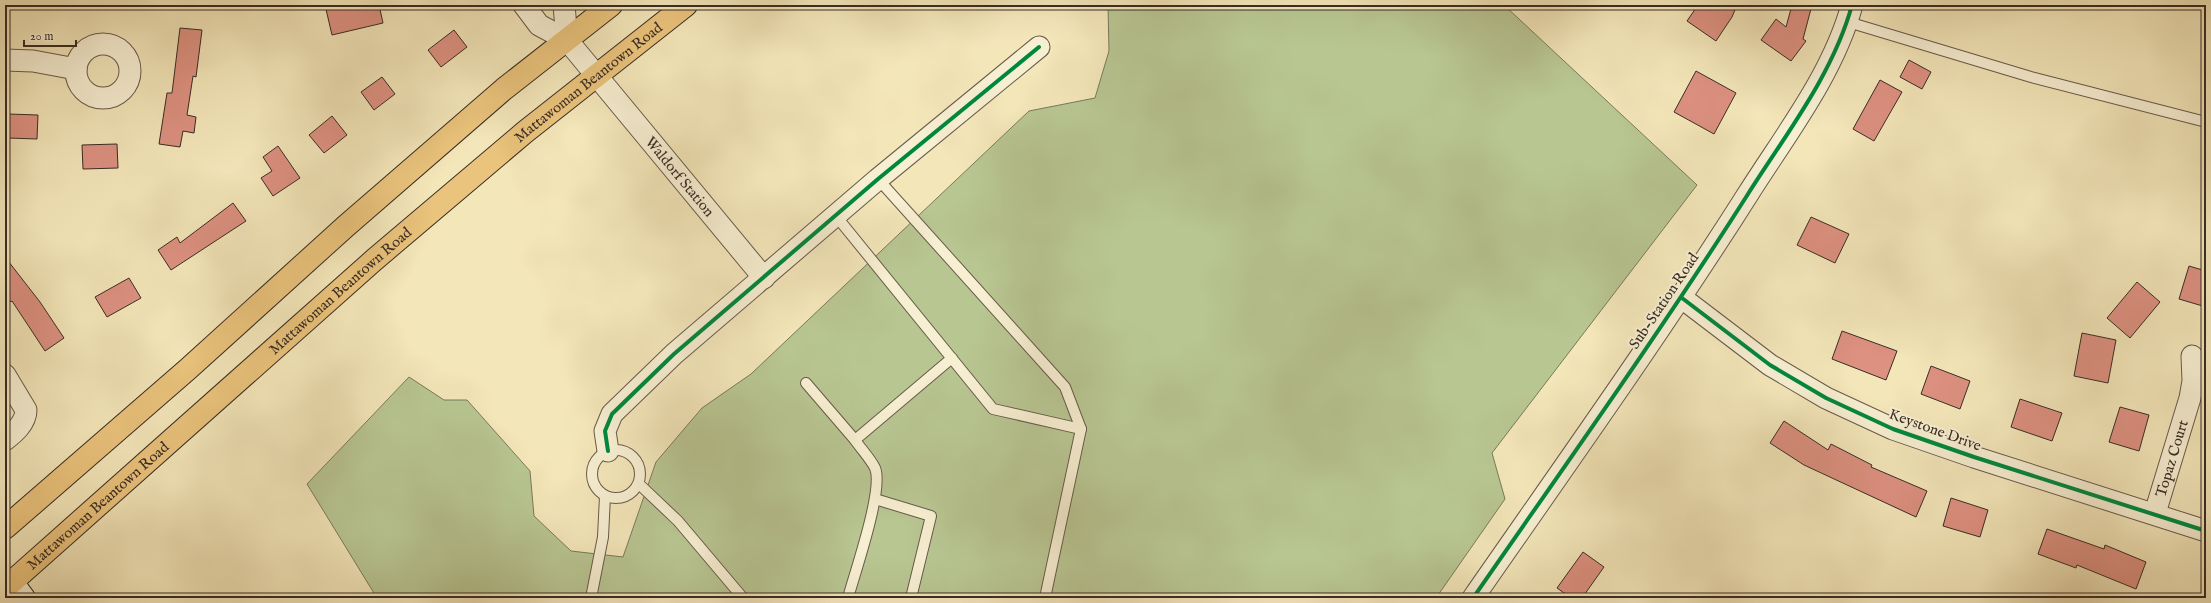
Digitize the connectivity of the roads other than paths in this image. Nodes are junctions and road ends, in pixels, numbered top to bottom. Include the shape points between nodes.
1 (524, 5) edge
2 (564, 5) edge
3 (611, 5) edge
4 (686, 5) edge
5 (1850, 13) edge
6 (567, 40) junction
7 (1040, 47) dead end
8 (5, 60) edge
9 (76, 69) dead end
10 (597, 76) junction
11 (2206, 122) edge
12 (878, 179) junction
13 (836, 216) junction
14 (764, 278) junction
15 (1682, 298) junction
16 (2192, 356) dead end
17 (952, 358) junction
18 (5, 375) edge
19 (806, 383) dead end
20 (1081, 429) junction
21 (5, 440) edge
22 (855, 440) junction
23 (608, 451) junction
24 (639, 484) junction
25 (605, 496) junction
26 (875, 499) junction
27 (2155, 514) junction
28 (5, 528) edge
29 (2206, 531) edge
30 (12, 587) edge
31 (734, 593) edge
32 (591, 598) edge
33 (743, 598) edge
34 (848, 598) edge
35 (911, 598) edge
36 (1045, 598) edge
37 (1473, 598) edge

1 - 6 street via 539,25
2 - 6 street
3 - 6 highway
4 - 10 highway, Mattawoman Beantown Road
5 - 11 lane via 2030,77
5 - 15 street, Sub-Station Road via 1817,86
6 - 10 street, Waldorf Station
6 - 28 highway via 504,89 346,226 188,369
7 - 12 street
8 - 9 street via 33,61
10 - 14 street, Waldorf Station
10 - 30 highway, Mattawoman Beantown Road via 525,132 374,260
12 - 13 street
12 - 20 lane via 1065,387
13 - 14 street
13 - 17 lane
14 - 23 street via 674,354 612,414 605,431
15 - 27 street, Keystone Drive via 1770,365 1826,398 1893,429
15 - 37 street, Sub-Station Road
16 - 27 street, Topaz Court via 2194,381
17 - 20 lane via 993,409
17 - 22 lane
18 - 21 street via 26,410 26,416 18,429
19 - 22 lane
20 - 36 lane
22 - 26 lane via 874,467 877,479
23 - 24 lane via 624,450 637,460
23 - 25 lane via 601,455 592,468 594,484
24 - 25 lane via 635,490 621,498
24 - 31 lane via 678,521
25 - 32 lane via 603,537
26 - 34 lane
26 - 35 lane via 931,516
27 - 29 street, Keystone Drive
31 - 33 lane

